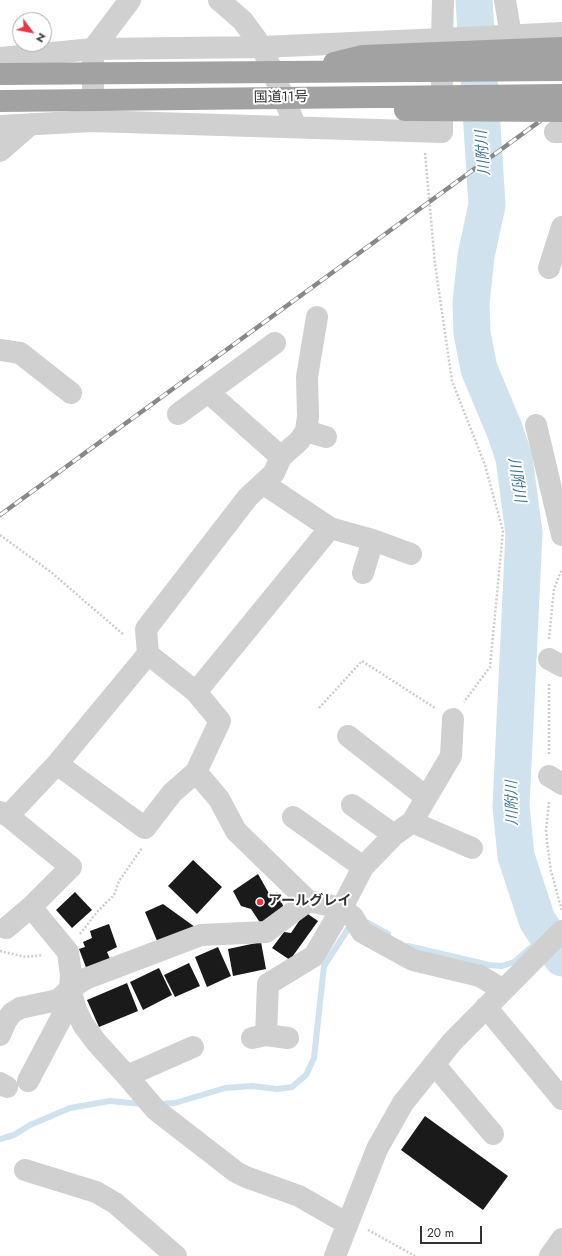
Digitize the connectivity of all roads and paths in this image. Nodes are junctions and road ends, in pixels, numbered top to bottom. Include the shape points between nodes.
1 (130, 0) edge
2 (219, 0) edge
3 (443, 0) edge
4 (506, 0) edge
5 (562, 33) edge
6 (508, 36) junction
7 (450, 39) junction
8 (262, 47) junction
9 (562, 48) edge
10 (93, 49) junction
11 (0, 58) edge
12 (562, 70) edge
13 (302, 72) junction
14 (0, 74) edge
15 (562, 95) edge
16 (299, 98) junction
17 (0, 101) edge
18 (562, 111) edge
19 (93, 121) junction
20 (31, 124) junction
21 (0, 126) edge
22 (296, 127) junction
23 (425, 149) dead end
24 (0, 151) edge
25 (562, 227) edge
26 (550, 268) dead end
27 (321, 330) dead end
28 (275, 343) dead end
29 (0, 350) edge
30 (208, 392) junction
31 (71, 393) dead end
32 (178, 414) dead end
33 (536, 424) dead end
34 (281, 457) junction
35 (264, 484) junction
36 (330, 528) junction
37 (0, 535) edge
38 (562, 535) edge
39 (373, 540) junction
40 (411, 554) dead end
41 (562, 569) edge
42 (363, 573) dead end
43 (148, 654) junction
44 (555, 662) edge
45 (196, 692) junction
46 (319, 708) dead end
47 (453, 719) junction
48 (348, 736) dead end
49 (57, 764) junction
50 (196, 772) junction
51 (556, 780) edge
52 (426, 797) junction
53 (352, 805) dead end
54 (4, 814) edge
55 (293, 817) dead end
56 (412, 822) junction
57 (145, 828) junction
58 (394, 835) junction
59 (472, 848) dead end
60 (363, 867) junction
61 (308, 901) junction
62 (31, 907) junction
63 (562, 911) edge
64 (352, 919) junction
65 (6, 928) dead end
66 (556, 937) edge
67 (0, 951) edge
68 (68, 952) junction
69 (70, 989) junction
70 (503, 990) junction
71 (486, 1007) junction
72 (0, 1035) edge
73 (288, 1038) dead end
74 (192, 1047) dead end
75 (434, 1064) junction
76 (127, 1076) junction
77 (28, 1081) dead end
78 (562, 1099) edge
79 (493, 1134) dead end
80 (25, 1170) dead end
81 (348, 1221) junction
82 (562, 1239) edge
83 (167, 1254) edge
84 (335, 1256) edge
85 (415, 1256) edge
86 (550, 1256) edge

1 - 10 street
2 - 8 street via 243,21
3 - 7 street
4 - 6 street
5 - 6 street
6 - 7 street
7 - 8 street
7 - 22 street via 442,132
8 - 10 street
8 - 22 street
9 - 13 highway, bridge via 364,56
10 - 11 street
10 - 19 street
12 - 13 highway, 国道11号, bridge
13 - 14 highway, 国道11号, bridge
15 - 16 highway, 国道11号, bridge
16 - 17 highway, 国道11号, bridge
16 - 18 highway, bridge via 361,110
19 - 20 street
19 - 22 street
20 - 21 street
20 - 24 street
23 - 47 path via 435,264 452,381 485,465 503,531 490,667
25 - 26 street
27 - 34 street via 307,377 308,416 316,434 299,441
28 - 30 street
29 - 31 street via 20,353
30 - 32 street
30 - 34 street
33 - 38 street
34 - 35 street via 274,473
35 - 36 street
35 - 43 street via 248,497 146,629
36 - 39 street
36 - 45 street
37 - 43 path via 52,573
39 - 40 street
39 - 42 street
41 - 44 path via 554,590 549,632
43 - 45 street
43 - 49 street
44 - 51 path
45 - 50 street via 220,721
46 - 47 path via 362,660
47 - 52 street via 451,756
48 - 52 street
49 - 54 street
49 - 57 street
50 - 57 street via 172,792
50 - 61 street via 219,799 236,830
51 - 63 path via 546,831 550,871
52 - 56 street
53 - 58 street
54 - 62 street via 71,867
55 - 60 street
56 - 58 street
56 - 59 street
57 - 68 path via 148,838 119,881 114,895 81,931 74,947
58 - 60 street
60 - 64 street
61 - 64 street
61 - 69 street via 266,932 201,935 85,979
62 - 65 street
62 - 68 street
64 - 70 street via 413,960 480,976
64 - 73 street via 314,956 268,984 259,1037
66 - 70 street
67 - 68 path via 26,957
68 - 69 street
69 - 72 street via 58,1000 12,1012
69 - 76 street via 84,1026
69 - 77 street via 66,1009
70 - 71 street
71 - 75 street
71 - 78 street
74 - 76 street
75 - 79 street
75 - 81 street via 387,1130
76 - 81 street via 150,1104 241,1175 299,1196 339,1219
80 - 83 street via 96,1192 115,1203
81 - 84 street
81 - 85 path
82 - 86 street

